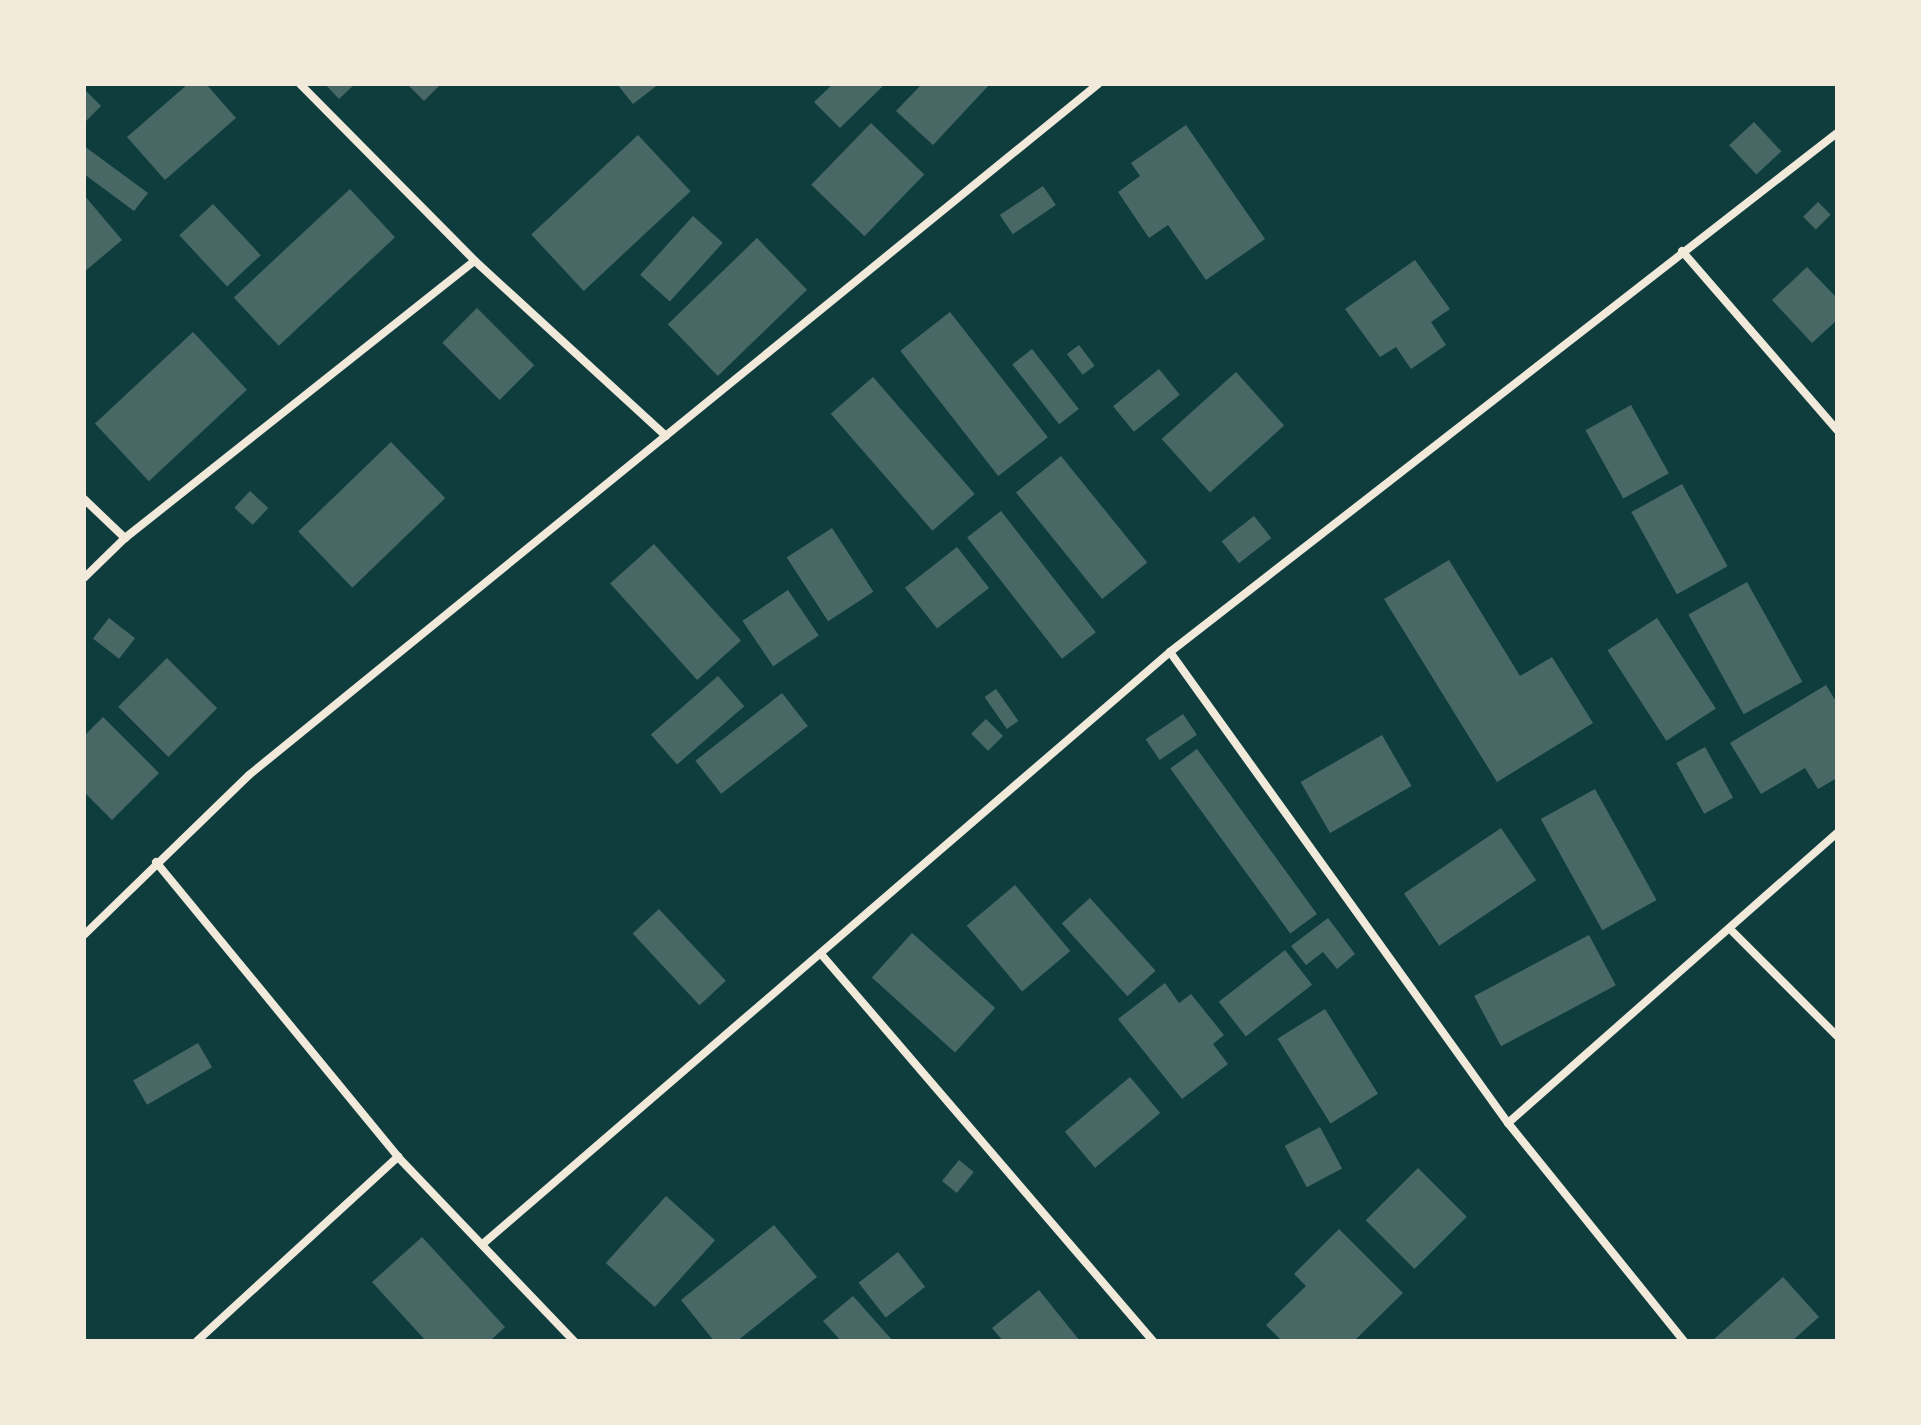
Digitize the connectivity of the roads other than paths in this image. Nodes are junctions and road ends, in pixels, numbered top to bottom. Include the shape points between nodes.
1 (300, 84) edge
2 (1098, 84) edge
3 (1837, 133) edge
4 (1682, 251) junction
5 (475, 261) junction
6 (1837, 430) edge
7 (666, 436) junction
8 (84, 499) edge
9 (125, 538) junction
10 (84, 578) edge
11 (1170, 652) junction
12 (1837, 833) edge
13 (156, 862) junction
14 (1733, 932) junction
15 (84, 935) edge
16 (821, 954) junction
17 (1837, 1036) edge
18 (1508, 1123) junction
19 (398, 1157) junction
20 (485, 1242) junction
21 (197, 1341) edge
22 (574, 1341) edge
23 (1153, 1341) edge
24 (1684, 1341) edge

1 - 5 street
2 - 7 street
3 - 4 street
4 - 6 street
4 - 11 street
5 - 7 street
5 - 9 street
7 - 13 street via 249,775
8 - 9 street
9 - 10 street
11 - 16 street
11 - 18 street
12 - 14 street
13 - 15 street
13 - 19 street
14 - 17 street
14 - 18 street
16 - 20 street
16 - 23 street
18 - 24 street
19 - 20 street
19 - 21 street
20 - 22 street

